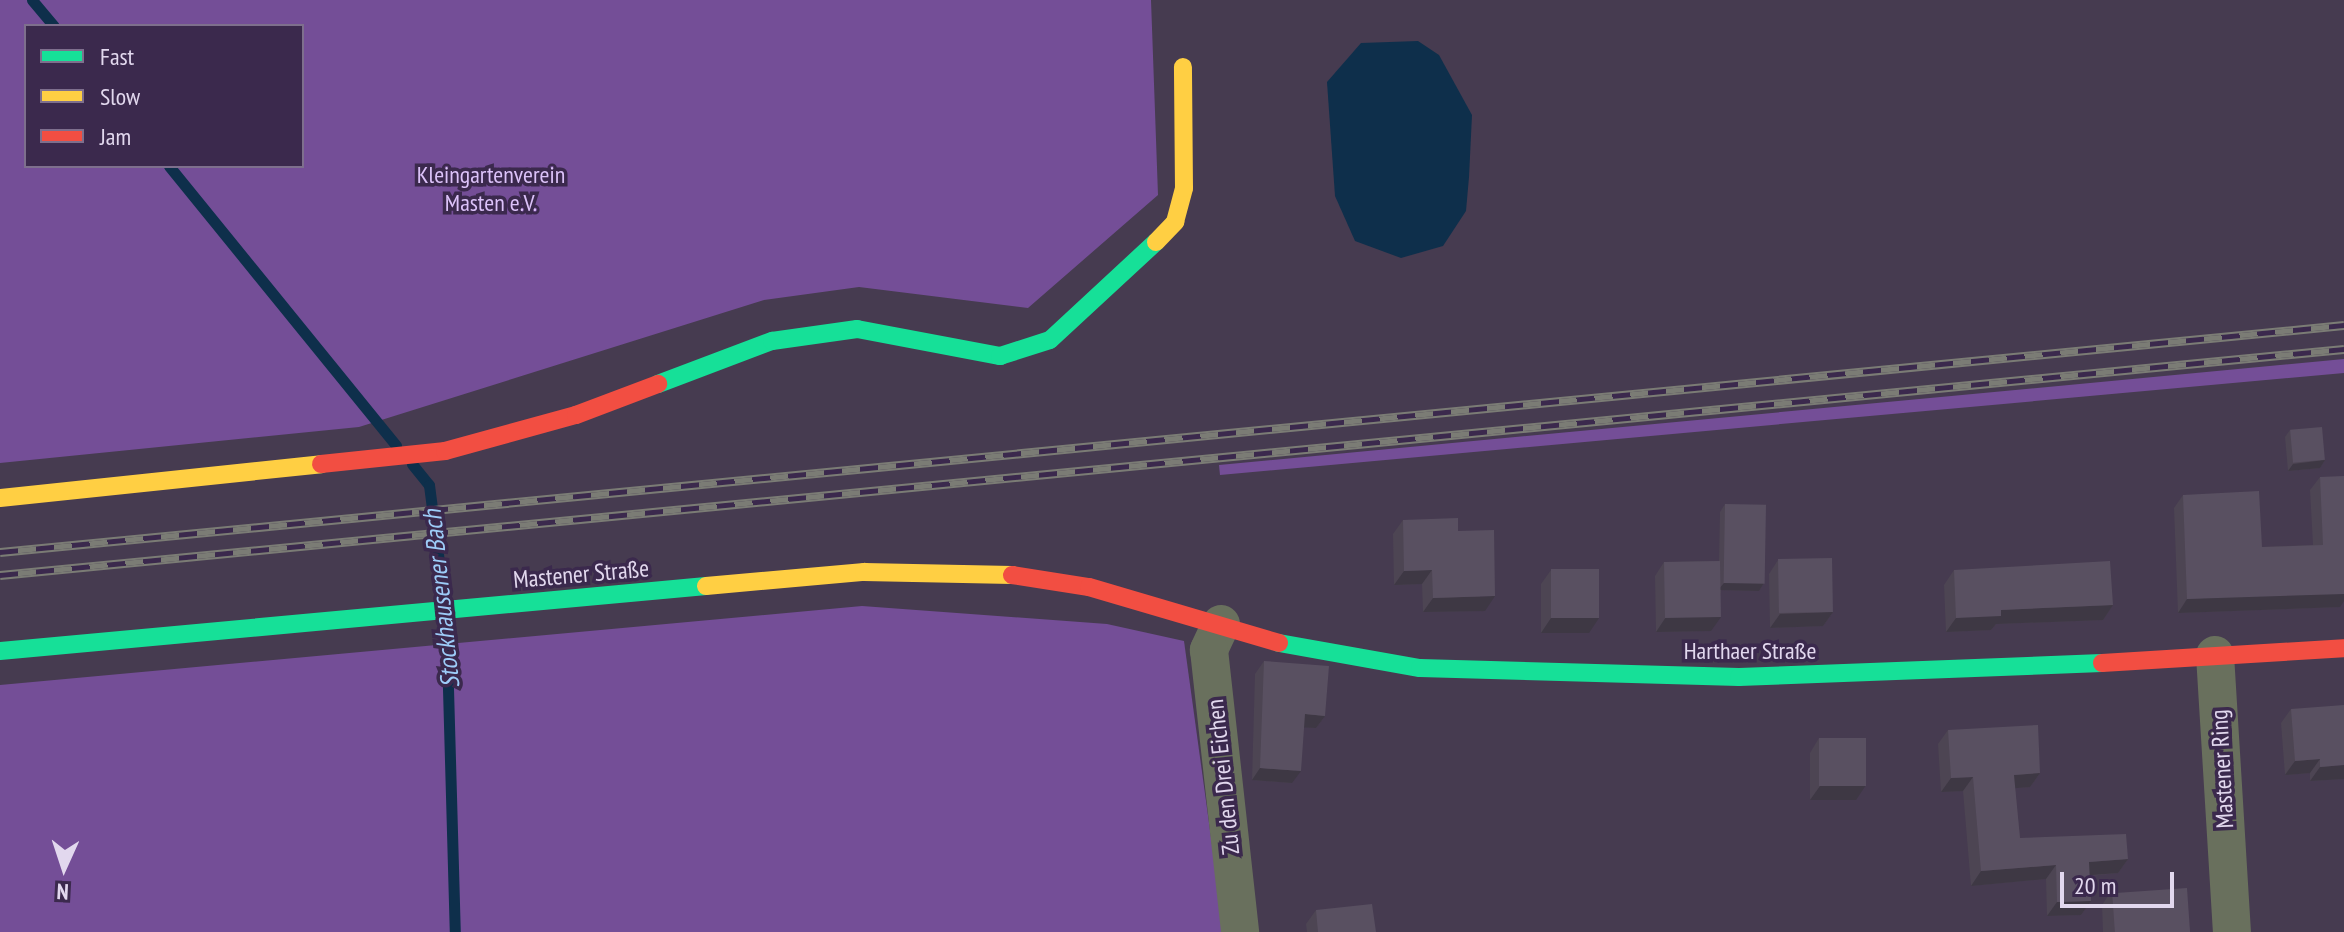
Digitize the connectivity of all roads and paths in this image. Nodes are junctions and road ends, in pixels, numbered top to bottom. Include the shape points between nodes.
1 (1183, 67) dead end
2 (0, 498) edge
3 (1163, 606) joint
4 (1221, 624) junction
5 (2344, 648) edge
6 (0, 651) edge
7 (2215, 655) junction
8 (1240, 932) edge
9 (2232, 932) edge

1 - 2 street via 1184,188 1175,222 1107,292 1050,340 1000,356 857,329 772,341 576,415 445,451
3 - 4 street, Harthaer Straße
3 - 6 street, Mastener Straße via 1089,587 972,571 864,572
4 - 7 street, Harthaer Straße via 1353,658 1516,673 1938,673
4 - 8 street, Zu den Drei Eichen via 1209,650
5 - 7 street, Harthaer Straße
7 - 9 street, Mastener Ring

